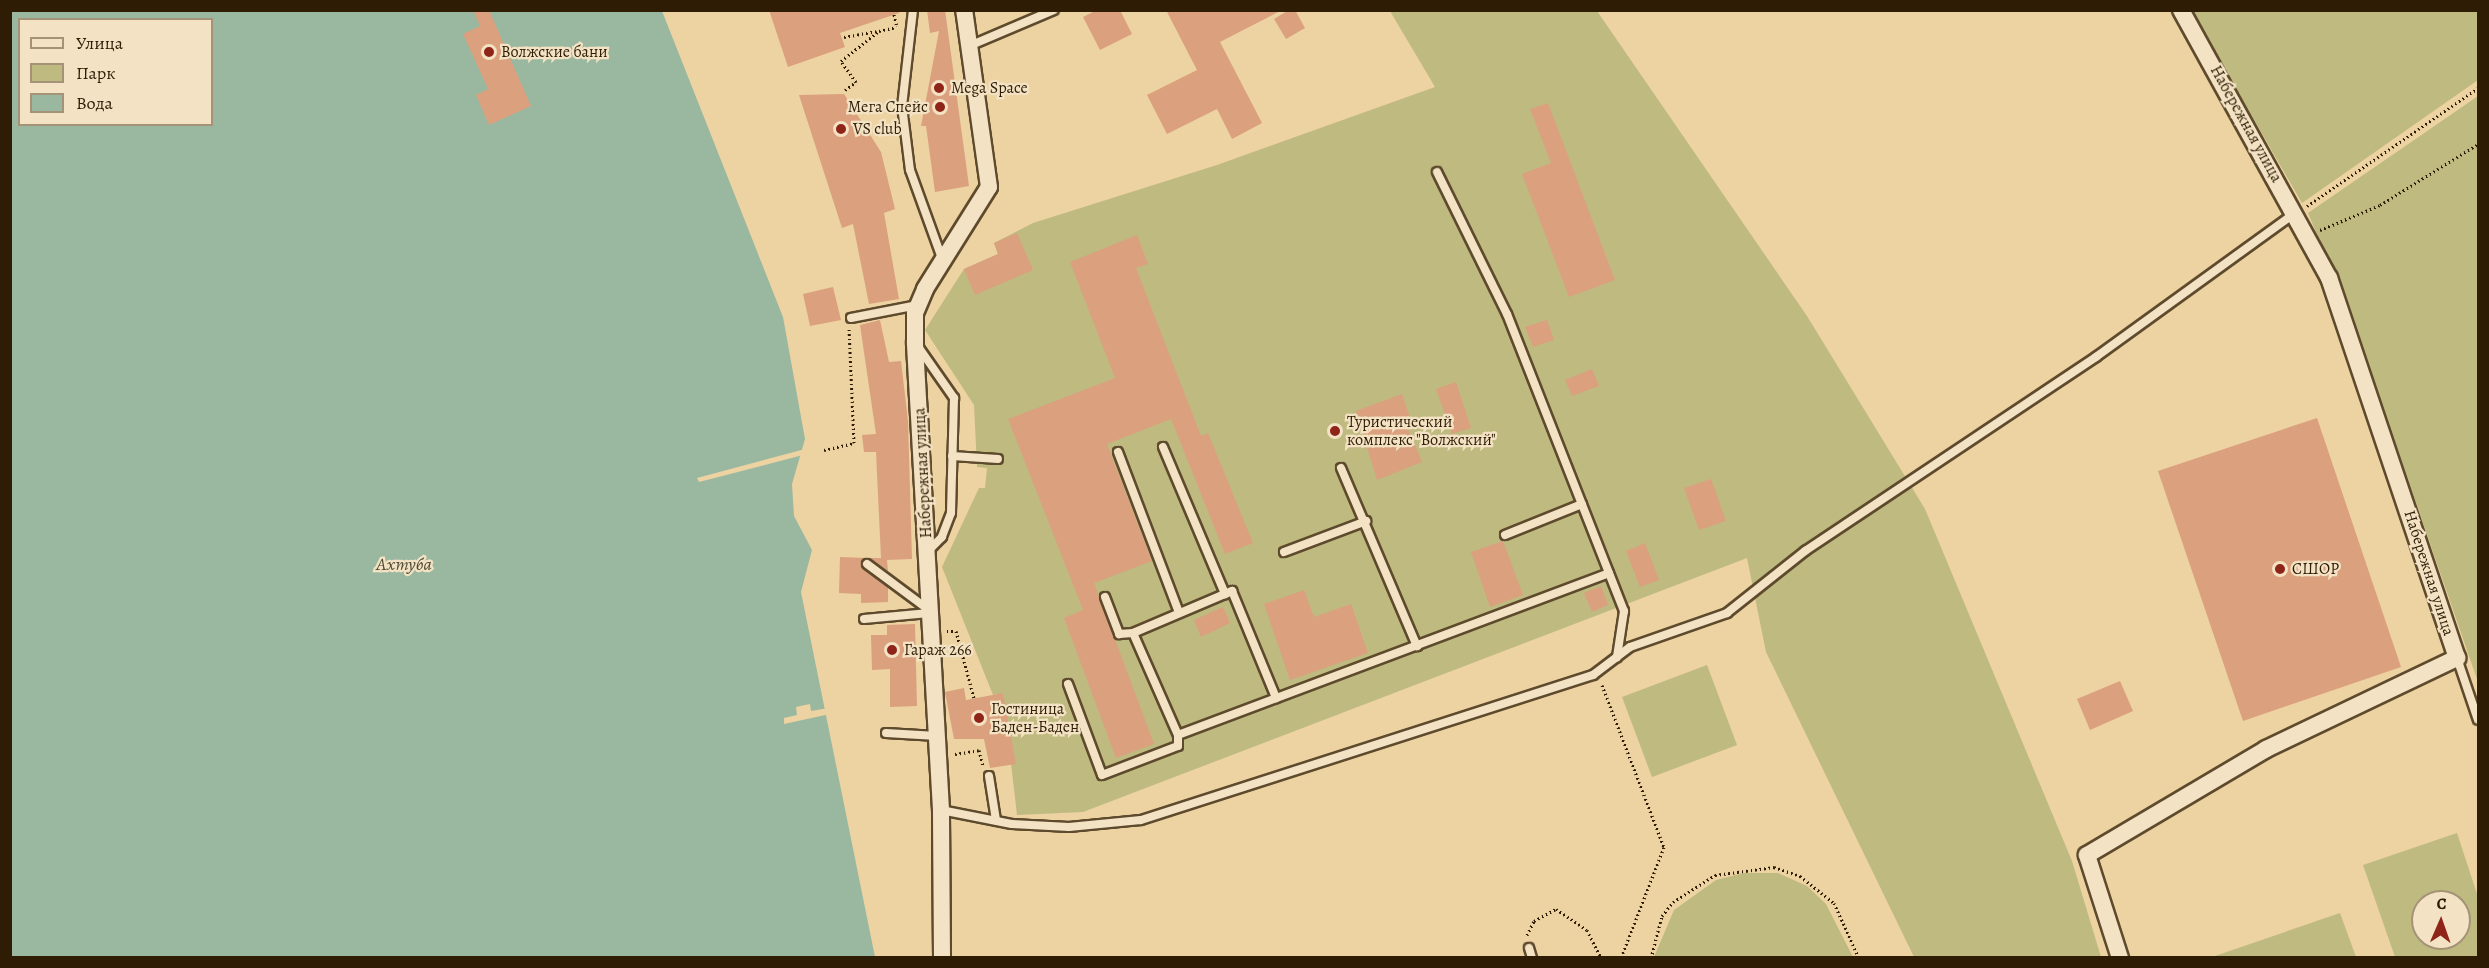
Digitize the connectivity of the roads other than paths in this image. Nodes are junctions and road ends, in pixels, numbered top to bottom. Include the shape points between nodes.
1 (914, 10) edge
2 (964, 10) edge
3 (1054, 10) edge
4 (2181, 10) edge
5 (965, 47) junction
6 (1437, 172) dead end
7 (2296, 213) junction
8 (944, 261) junction
9 (918, 305) junction
10 (851, 318) road end
11 (915, 342) junction
12 (1163, 447) dead end
13 (1118, 452) dead end
14 (952, 456) junction
15 (998, 459) dead end
16 (1341, 468) dead end
17 (1582, 504) junction
18 (1366, 521) junction
19 (1505, 535) dead end
20 (927, 552) junction
21 (1284, 552) dead end
22 (867, 564) dead end
23 (1609, 573) junction
24 (1225, 594) junction
25 (1105, 597) dead end
26 (929, 611) junction
27 (1179, 614) junction
28 (864, 620) dead end
29 (1133, 633) junction
30 (1417, 646) junction
31 (1617, 657) junction
32 (2457, 658) junction
33 (1068, 684) dead end
34 (1276, 698) junction
35 (2478, 720) edge
36 (886, 733) dead end
37 (1178, 735) junction
38 (937, 736) junction
39 (989, 776) road end
40 (941, 810) junction
41 (996, 820) junction
42 (1529, 948) road end
43 (942, 957) edge
44 (1532, 957) edge
45 (2120, 957) edge

1 - 8 lane via 902,106 910,170
2 - 5 street, Набережная улица
3 - 5 lane
4 - 7 street, Набережная улица
5 - 8 street, Набережная улица via 989,187
6 - 17 lane via 1507,314
7 - 31 lane via 2096,357 1805,551 1727,613 1630,646
7 - 32 street, Набережная улица via 2337,300
8 - 9 street, Набережная улица
9 - 10 lane
9 - 11 street, Набережная улица
11 - 14 lane via 941,372 954,398
11 - 20 street, Набережная улица
12 - 24 lane
13 - 27 lane
14 - 15 lane
14 - 20 lane via 951,513 942,537
16 - 18 lane
17 - 19 lane
17 - 23 lane
18 - 21 lane
18 - 30 lane
20 - 26 street, Набережная улица
22 - 26 lane
23 - 30 lane
23 - 31 lane via 1624,611
24 - 27 lane
24 - 34 lane via 1232,591
25 - 29 lane via 1119,634
26 - 28 lane
26 - 38 street, Набережная улица
27 - 29 lane
29 - 37 lane
30 - 34 lane
31 - 41 lane via 1597,672 1141,820 1069,827
32 - 35 lane
32 - 45 street, Набережная улица via 2266,749 2087,855
33 - 37 lane via 1102,775 1178,746
34 - 37 lane
36 - 38 lane
38 - 40 street, Набережная улица
39 - 41 lane
40 - 41 lane
40 - 43 street, Набережная улица
42 - 44 lane

